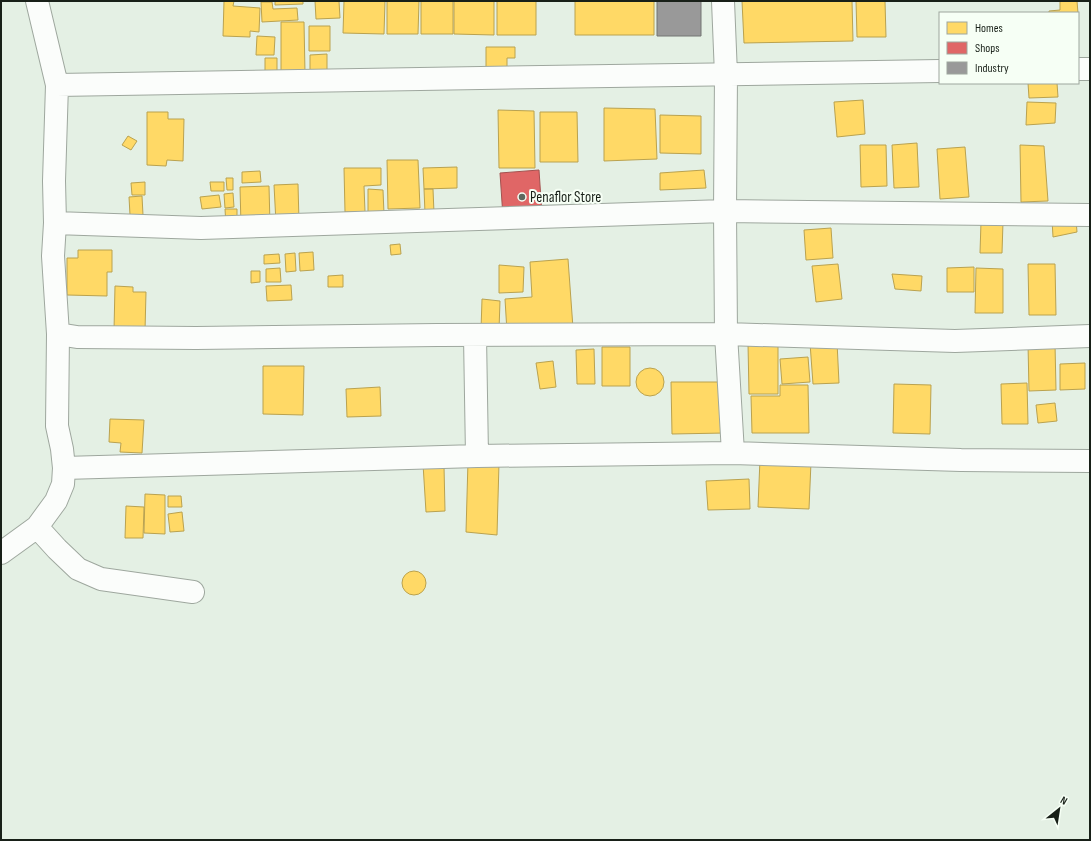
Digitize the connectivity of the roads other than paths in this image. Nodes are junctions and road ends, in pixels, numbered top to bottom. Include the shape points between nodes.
1 (37, 1) edge
2 (723, 1) edge
3 (1079, 69) edge
4 (1090, 69) edge
5 (939, 71) edge
6 (726, 75) junction
7 (57, 84) junction
8 (725, 211) junction
9 (1090, 215) edge
10 (55, 223) junction
11 (58, 334) junction
12 (726, 334) junction
13 (475, 336) junction
14 (1090, 336) edge
15 (733, 453) junction
16 (477, 456) junction
17 (1090, 461) edge
18 (64, 468) junction
19 (37, 527) junction
20 (1, 553) edge
21 (193, 592) dead end

1 - 7 street
2 - 6 street
3 - 4 street
5 - 6 street
6 - 7 street
6 - 8 street
7 - 10 street
8 - 9 street
8 - 10 street via 201,228
8 - 12 street
10 - 11 street via 53,256
11 - 13 street via 77,337 196,338
11 - 18 street via 57,426
12 - 13 street
12 - 14 street via 956,341
12 - 15 street
13 - 16 street
15 - 16 street
15 - 17 street
16 - 18 street
18 - 19 street via 63,484 56,501
19 - 20 street
19 - 21 street via 78,569 101,580

